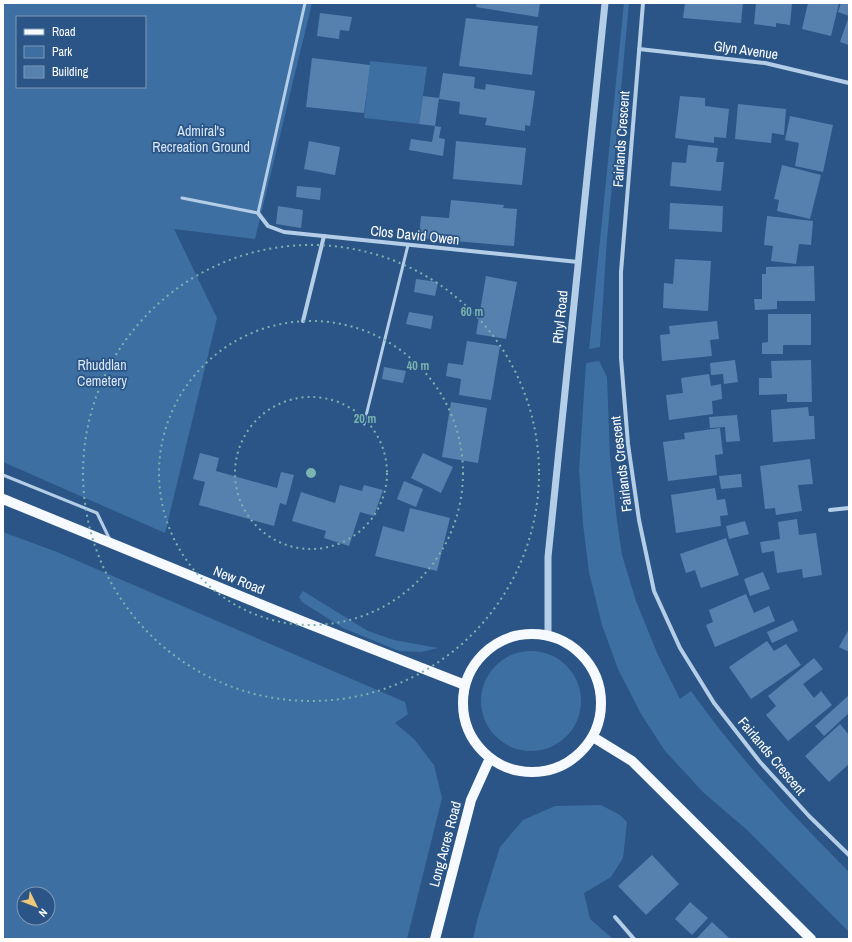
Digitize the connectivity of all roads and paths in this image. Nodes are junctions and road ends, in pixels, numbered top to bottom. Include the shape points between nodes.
1 (305, 3) edge
2 (605, 3) edge
3 (643, 3) edge
4 (639, 49) junction
5 (849, 83) edge
6 (182, 198) dead end
7 (258, 213) junction
8 (324, 236) junction
9 (408, 245) junction
10 (578, 262) junction
11 (303, 321) dead end
12 (364, 424) dead end
13 (3, 475) edge
14 (3, 499) edge
15 (849, 508) edge
16 (830, 510) dead end
17 (112, 543) junction
18 (548, 634) junction
19 (465, 684) junction
20 (593, 737) junction
21 (490, 758) junction
22 (849, 855) edge
23 (615, 917) dead end
24 (435, 939) edge
25 (634, 939) edge
26 (811, 939) edge

1 - 7 lane
2 - 10 street, Rhyl Road
3 - 4 street, Fairlands Crescent
4 - 5 street, Glyn Avenue via 765,63
4 - 22 street, Fairlands Crescent via 621,272 622,358 634,490 654,591 680,648 714,703 760,762
6 - 7 lane
7 - 8 street, Clos David Owen via 268,226 284,232
8 - 9 street, Clos David Owen
8 - 11 street
9 - 10 street, Clos David Owen
9 - 12 lane
10 - 18 street, Rhyl Road via 548,557
13 - 17 lane via 97,513
14 - 17 main road, New Road
15 - 16 street
17 - 19 main road, New Road via 304,622
18 - 19 main road via 521,634 498,642 476,663
18 - 20 main road via 570,644 590,664 598,680 601,715
19 - 21 main road via 465,720 475,742
20 - 21 main road via 569,762 547,771 511,769
20 - 26 main road via 637,766
21 - 24 main road, Long Acres Road via 471,800
23 - 25 street

